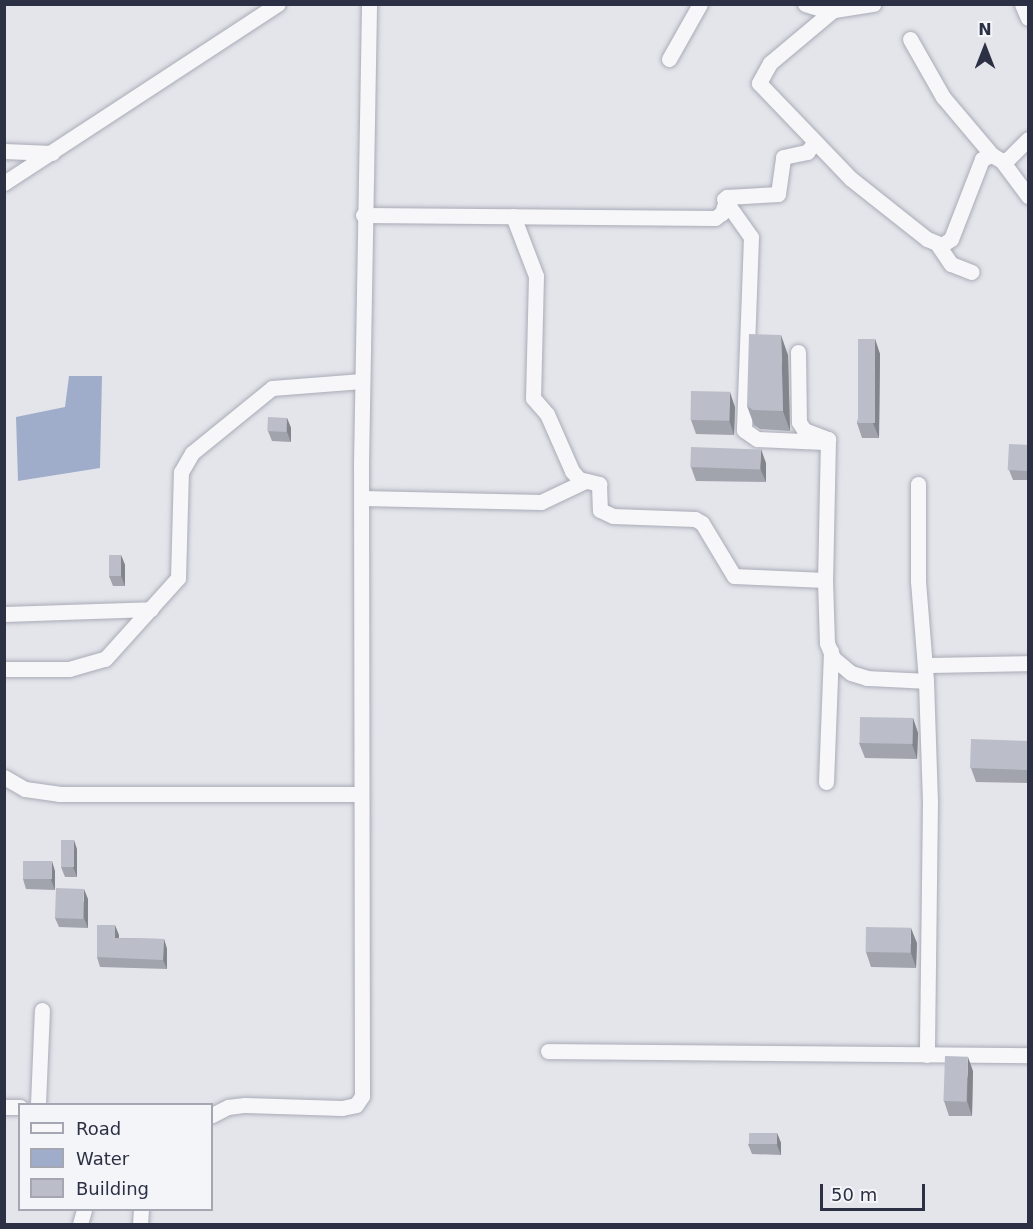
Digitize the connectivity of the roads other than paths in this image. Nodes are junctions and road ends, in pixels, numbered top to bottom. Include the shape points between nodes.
1 (278, 4) edge
2 (369, 4) edge
3 (700, 4) edge
4 (805, 4) edge
5 (873, 4) edge
6 (1022, 4) edge
7 (832, 11) junction
8 (1029, 18) edge
9 (910, 39) dead end
10 (669, 59) dead end
11 (1029, 139) edge
12 (814, 143) junction
13 (4, 151) edge
14 (53, 153) junction
15 (997, 158) junction
16 (4, 183) edge
17 (1028, 196) edge
18 (724, 199) junction
19 (363, 215) junction
20 (513, 216) junction
21 (938, 245) junction
22 (972, 272) dead end
23 (798, 352) dead end
24 (362, 381) junction
25 (828, 442) junction
26 (585, 481) junction
27 (918, 484) dead end
28 (362, 498) junction
29 (825, 580) junction
30 (151, 609) junction
31 (4, 614) edge
32 (831, 651) junction
33 (1029, 663) edge
34 (925, 665) junction
35 (4, 669) edge
36 (926, 681) junction
37 (4, 777) edge
38 (826, 782) dead end
39 (360, 794) junction
40 (42, 1010) dead end
41 (548, 1051) dead end
42 (927, 1055) junction
43 (1029, 1055) edge
44 (38, 1103) edge
45 (213, 1114) edge

1 - 14 street
2 - 19 street
3 - 10 street
4 - 7 street
5 - 7 street
6 - 8 street
7 - 12 street via 759,76 762,88
9 - 15 street via 943,97
11 - 15 street
12 - 18 street via 807,152 783,157 778,194 732,195
12 - 21 street via 883,207
13 - 14 street
14 - 16 street
15 - 17 street
15 - 21 street via 985,156 978,166 951,239
18 - 20 street via 722,213 715,218
18 - 25 street via 751,237 744,430 762,440
19 - 20 street
19 - 24 street
20 - 26 street via 536,276 533,398 547,414 572,471
21 - 22 street via 951,264
23 - 25 street via 799,422 804,430 824,435
24 - 28 street
24 - 30 street via 272,388 192,453 181,472 180,573
25 - 29 street
26 - 28 street via 541,502
26 - 29 street via 599,484 599,504 604,513 694,519 702,523 734,576
27 - 34 street via 918,581
28 - 39 street
29 - 32 street
30 - 31 street
30 - 35 street via 105,659 89,666 33,671
32 - 36 street via 840,666 867,678
32 - 38 street
33 - 34 street
34 - 36 street
36 - 42 street via 930,801
37 - 39 street via 25,789 59,794
39 - 45 street via 361,1102 342,1108 228,1107
40 - 44 street
41 - 42 street
42 - 43 street

